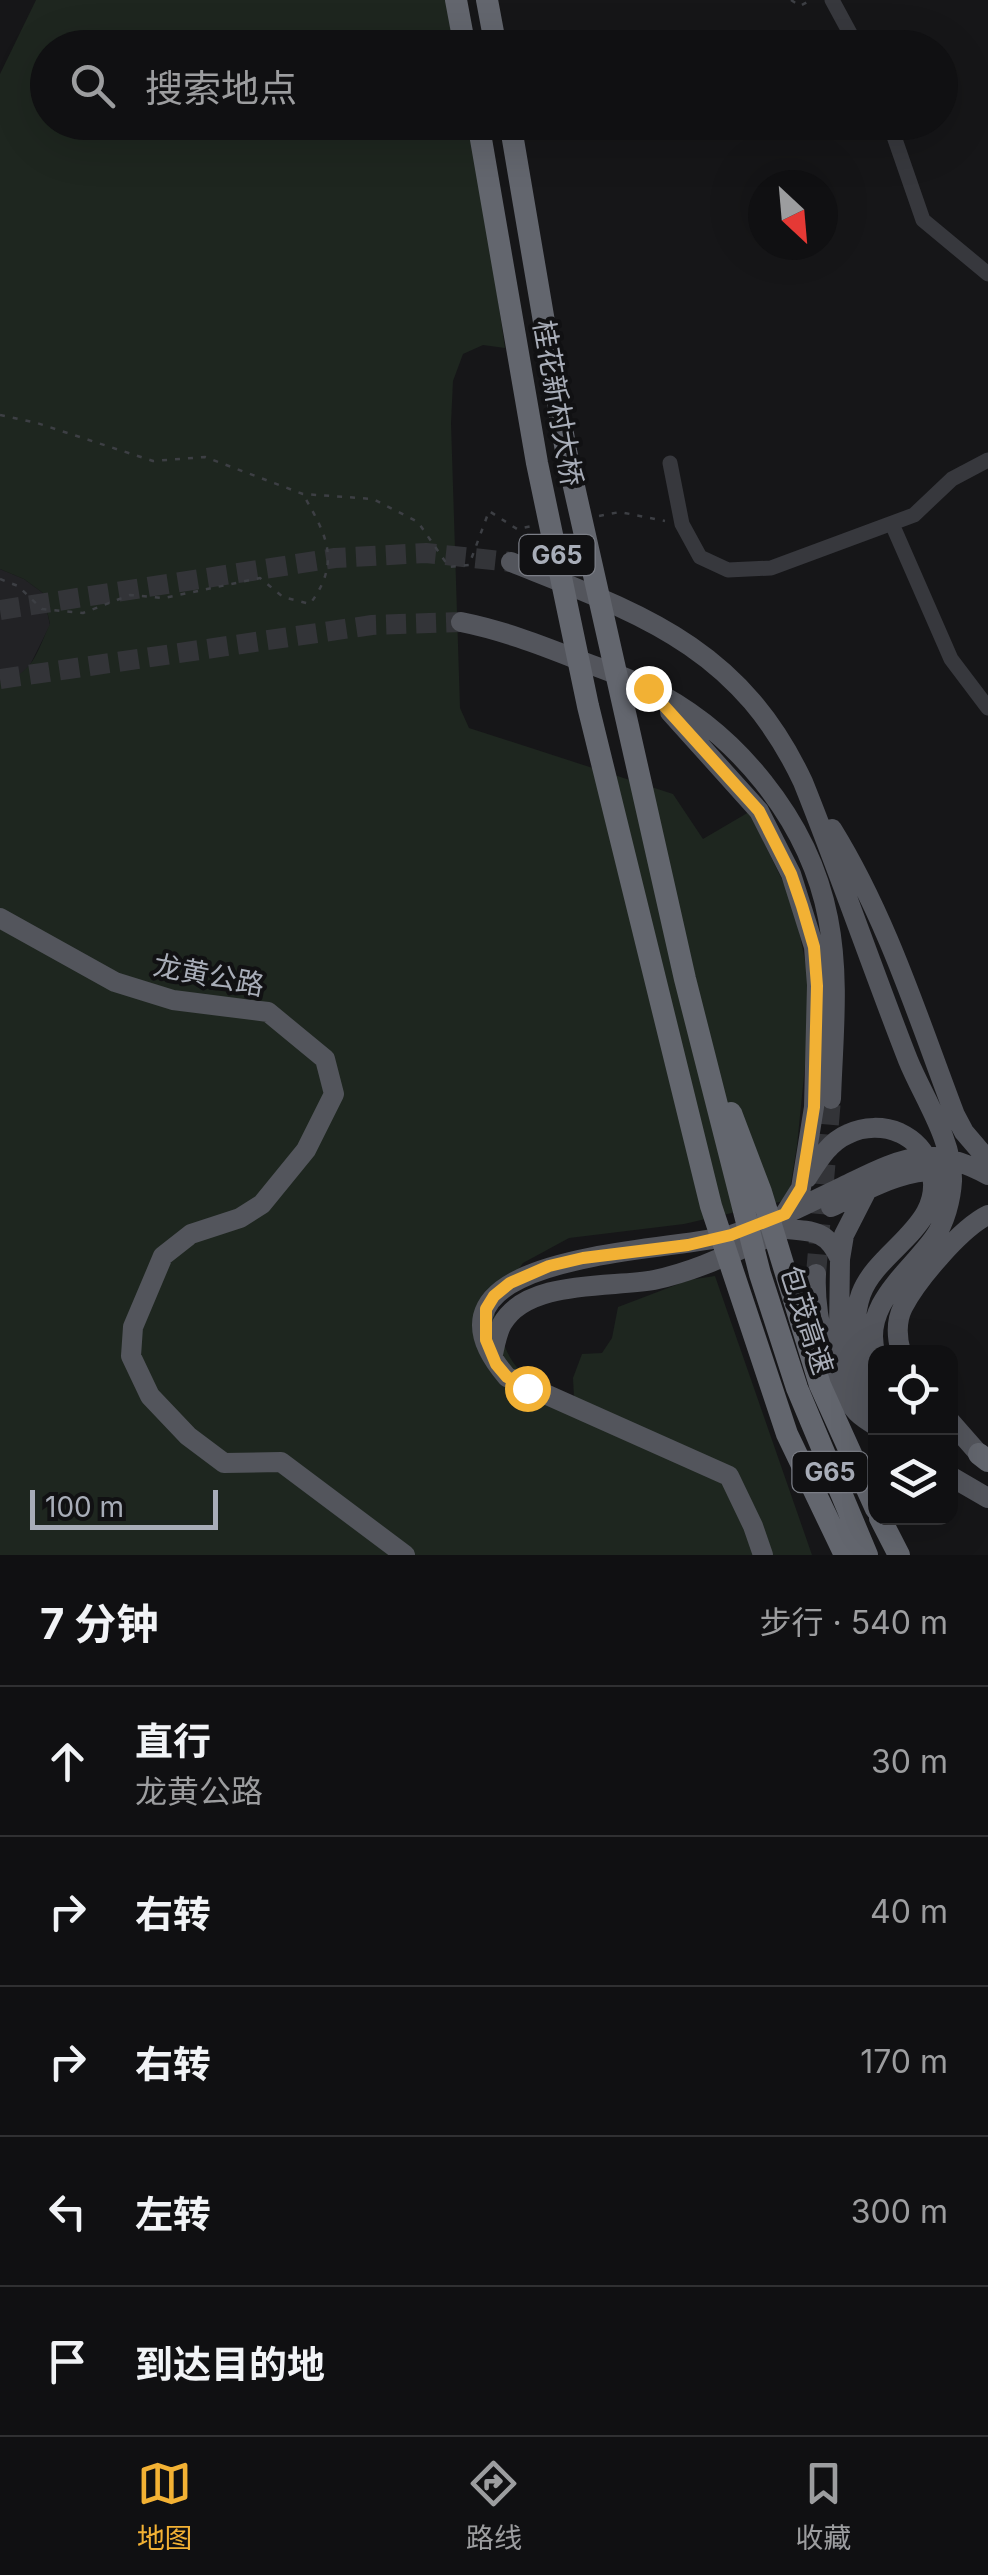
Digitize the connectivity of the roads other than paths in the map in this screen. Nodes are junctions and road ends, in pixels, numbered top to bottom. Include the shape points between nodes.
1 (456, 0) edge
2 (487, 0) edge
3 (832, 0) edge
4 (461, 30) edge
5 (493, 30) edge
6 (848, 30) edge
7 (481, 140) edge
8 (513, 140) edge
9 (895, 140) edge
10 (988, 274) edge
11 (988, 460) edge
12 (670, 462) dead end
13 (892, 524) junction
14 (510, 562) tunnel mouth
15 (461, 622) tunnel mouth
16 (648, 688) junction
17 (988, 708) edge
18 (803, 782) junction
19 (0, 918) edge
20 (684, 979) joint
21 (658, 984) joint
22 (830, 1099) tunnel mouth
23 (988, 1160) edge
24 (888, 1165) junction
25 (988, 1175) edge
26 (988, 1187) edge
27 (801, 1188) junction
28 (866, 1191) junction
29 (988, 1215) edge
30 (786, 1221) junction
31 (709, 1240) junction
32 (840, 1259) junction
33 (816, 1274) tunnel mouth
34 (634, 1282) junction
35 (874, 1345) edge
36 (900, 1345) edge
37 (492, 1354) junction
38 (868, 1372) edge
39 (808, 1387) junction
40 (868, 1400) edge
41 (868, 1420) edge
42 (958, 1429) edge
43 (788, 1434) junction
44 (958, 1442) edge
45 (958, 1452) edge
46 (985, 1457) edge
47 (958, 1481) edge
48 (868, 1494) edge
49 (988, 1498) edge
50 (884, 1525) edge
51 (405, 1555) edge
52 (763, 1555) edge
53 (828, 1555) edge
54 (845, 1555) edge
55 (867, 1555) edge
56 (899, 1555) edge

1 - 4 highway
2 - 5 highway
3 - 6 street
7 - 21 highway, 桂花新村大桥 / G65 via 537,463 588,706
8 - 20 highway, 桂花新村大桥 / G65 via 566,451
9 - 10 street via 923,220
11 - 13 street
12 - 13 street via 682,524 700,557 728,570 772,568
13 - 17 street via 951,659
14 - 18 main road via 584,590 698,648 757,705
15 - 16 main road
16 - 22 main road via 722,737 749,764 806,850 833,952
16 - 27 main road via 759,811 802,906 817,986 814,1107
18 - 23 main road via 863,880 955,1116
18 - 35 main road via 952,1177 936,1237 887,1293
19 - 51 main road, 龙黄公路 via 115,982 173,1000 268,1012 326,1059 334,1094 306,1150 262,1204 191,1234 163,1256 133,1327 132,1356 150,1396 224,1463 281,1462
20 - 39 highway, 包茂高速 / G65
21 - 43 highway, 包茂高速 / G65 via 711,1206
24 - 25 main road via 941,1158
24 - 28 main road
24 - 30 main road
26 - 28 main road via 958,1174 926,1171
27 - 30 main road
27 - 38 main road via 837,1139 861,1129 898,1132 928,1159 935,1181 929,1209 869,1280 858,1308 856,1345
28 - 30 main road
28 - 32 main road
29 - 36 main road via 953,1241 903,1307
30 - 31 main road
30 - 32 main road via 832,1242
30 - 34 main road via 698,1268
31 - 34 main road via 617,1268 618,1277
31 - 37 main road via 583,1258 510,1283 486,1309
32 - 40 main road via 839,1332 845,1362
33 - 41 main road via 814,1302 840,1385
34 - 37 main road via 531,1299 502,1323
37 - 52 main road via 507,1377 729,1476
39 - 48 highway
39 - 55 highway, 包茂高速 / G65
42 - 46 main road
43 - 53 highway
43 - 54 highway, 包茂高速 / G65
44 - 46 main road
45 - 46 main road
47 - 49 main road
50 - 56 highway

